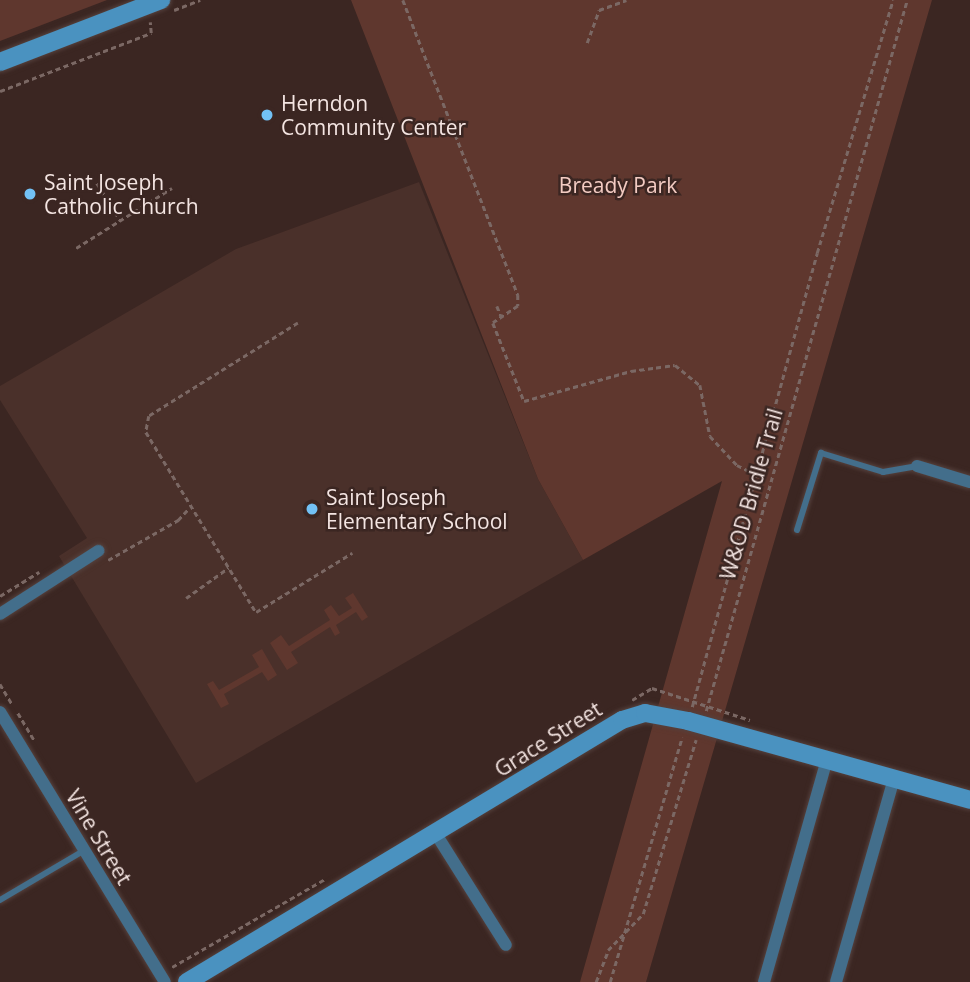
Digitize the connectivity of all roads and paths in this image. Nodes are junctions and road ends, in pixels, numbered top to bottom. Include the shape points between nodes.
1 (200, 0) edge
2 (403, 0) edge
3 (607, 0) edge
4 (626, 0) edge
5 (893, 0) edge
6 (907, 0) edge
7 (610, 6) junction
8 (163, 7) edge
9 (154, 18) dead end
10 (587, 43) dead end
11 (0, 62) edge
12 (0, 91) edge
13 (97, 183) dead end
14 (172, 188) dead end
15 (120, 220) junction
16 (76, 248) dead end
17 (498, 306) dead end
18 (501, 316) junction
19 (298, 323) dead end
20 (917, 466) joint
21 (757, 475) junction
22 (970, 482) edge
23 (189, 508) junction
24 (797, 530) dead end
25 (352, 553) dead end
26 (101, 556) joint
27 (228, 568) junction
28 (186, 598) dead end
29 (0, 614) edge
30 (0, 712) edge
31 (695, 723) junction
32 (827, 760) junction
33 (894, 779) junction
34 (970, 800) edge
35 (436, 834) junction
36 (85, 850) junction
37 (0, 900) edge
38 (623, 936) junction
39 (506, 945) dead end
40 (165, 982) edge
41 (187, 982) edge
42 (596, 982) edge
43 (610, 982) edge
44 (764, 982) edge
45 (836, 982) edge

1 - 8 path
2 - 18 path via 518,295 518,306
3 - 7 path
4 - 7 path
5 - 21 path
6 - 31 path, W&OD Bridle Trail
7 - 10 path via 599,10
8 - 11 street
9 - 12 path via 151,33
13 - 15 path
14 - 15 path
15 - 16 path
17 - 18 path
18 - 21 path via 493,323 524,401 631,371 675,365 700,385 710,436 737,465
19 - 23 path via 149,416 146,432
20 - 22 street
20 - 24 lane via 883,472 821,453
21 - 31 path
23 - 26 path via 178,520
23 - 27 path
25 - 27 path via 256,612
26 - 29 street
27 - 28 path
30 - 36 street, Vine Street
31 - 32 street, Grace Street
31 - 35 street, Grace Street via 659,713 630,716
31 - 38 path
31 - 38 path, W&OD Bridle Trail via 648,902
32 - 33 street, Grace Street
32 - 44 street
33 - 34 street, Grace Street
33 - 45 street
35 - 39 street
35 - 41 street, Grace Street
36 - 37 lane
36 - 40 street, Vine Street
38 - 42 path, W&OD Bridle Trail via 608,950
38 - 43 path

